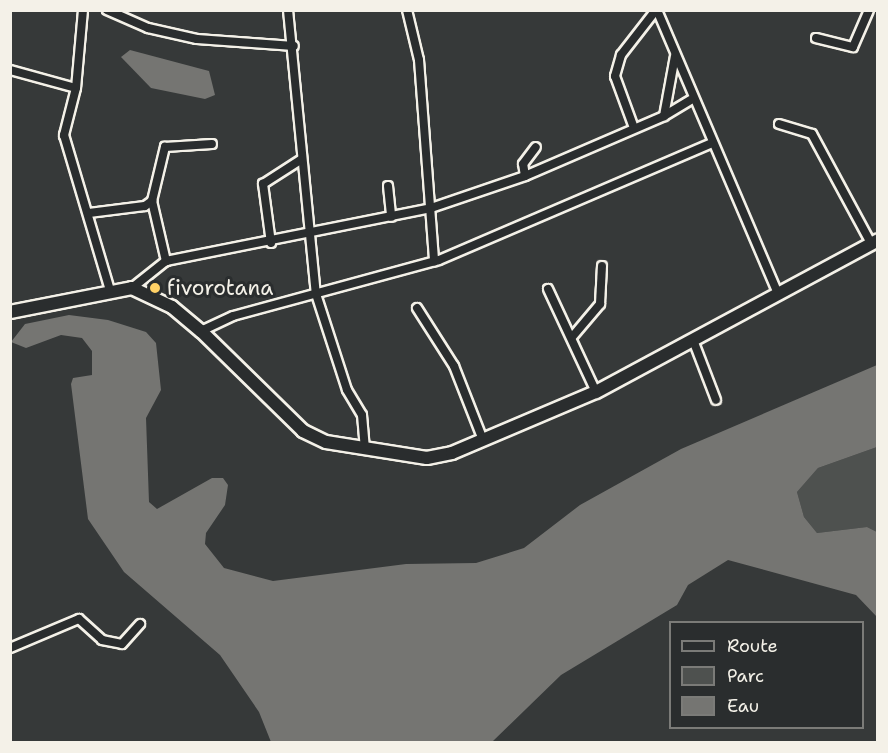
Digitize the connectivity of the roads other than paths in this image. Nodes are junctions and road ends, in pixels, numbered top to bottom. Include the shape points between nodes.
1 (83, 10) edge
2 (107, 10) edge
3 (288, 10) edge
4 (407, 10) edge
5 (657, 10) edge
6 (869, 10) edge
7 (816, 38) dead end
8 (294, 46) junction
9 (675, 56) junction
10 (10, 70) edge
11 (76, 88) junction
12 (691, 100) junction
13 (664, 116) junction
14 (779, 123) dead end
15 (634, 128) junction
16 (212, 144) dead end
17 (710, 144) junction
18 (536, 147) dead end
19 (302, 159) junction
20 (525, 176) junction
21 (388, 186) dead end
22 (152, 201) junction
23 (431, 208) junction
24 (89, 213) junction
25 (391, 217) junction
26 (311, 234) junction
27 (874, 242) edge
28 (271, 243) junction
29 (166, 261) junction
30 (434, 261) junction
31 (602, 266) dead end
32 (132, 288) junction
33 (548, 289) dead end
34 (110, 290) junction
35 (777, 292) junction
36 (316, 294) junction
37 (417, 308) dead end
38 (10, 312) edge
39 (201, 332) junction
40 (573, 336) junction
41 (693, 340) junction
42 (596, 392) junction
43 (716, 400) dead end
44 (483, 440) junction
45 (365, 449) junction
46 (140, 624) dead end
47 (10, 648) edge

1 - 11 street
2 - 8 street via 148,28 197,39
3 - 8 street
4 - 23 street via 419,60
5 - 9 street
5 - 15 street via 621,55 615,76
6 - 7 street via 853,47
8 - 19 street
9 - 12 street
9 - 13 street
10 - 11 street
11 - 24 street via 64,135
12 - 13 street
12 - 17 street
13 - 15 street
14 - 27 street via 812,134
15 - 20 street
16 - 22 street via 165,147
17 - 30 street
17 - 35 street
18 - 20 street via 523,164
19 - 26 street
19 - 28 street via 263,184
20 - 23 street
21 - 25 street
22 - 24 street via 116,214
22 - 29 street
23 - 25 street
23 - 30 street
24 - 34 street
25 - 26 street
26 - 28 street
26 - 36 street
27 - 35 main road
28 - 29 street
29 - 32 street
30 - 36 street
31 - 40 street via 600,304
32 - 34 main road
32 - 39 main road via 172,307
33 - 40 street
34 - 38 main road
35 - 41 main road
36 - 39 street via 233,316
36 - 45 street via 347,390 362,415
37 - 44 street via 454,366
39 - 45 main road via 303,431
40 - 42 street
41 - 42 main road
41 - 43 street
42 - 44 main road
44 - 45 main road via 427,458
46 - 47 street via 122,644 102,640 79,619

